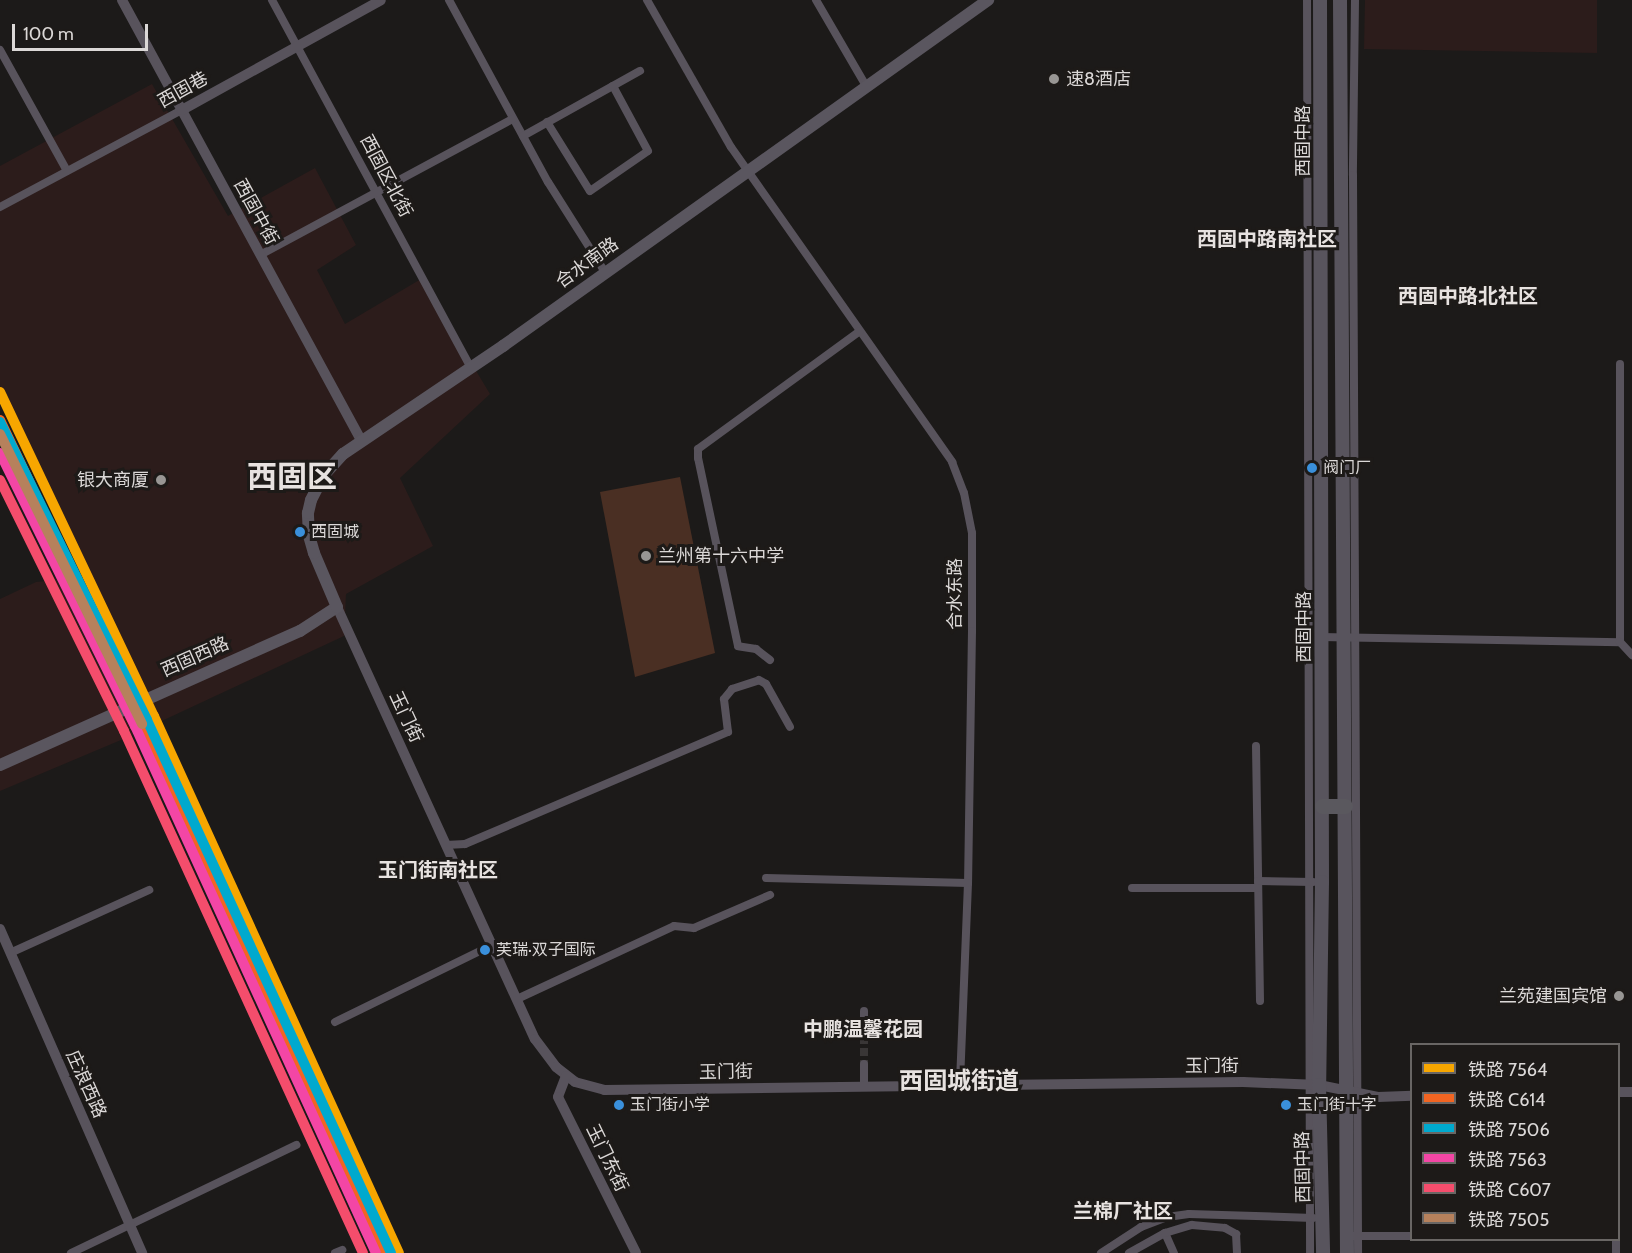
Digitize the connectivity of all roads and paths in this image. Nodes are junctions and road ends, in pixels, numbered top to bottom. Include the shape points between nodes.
1 (122, 0) edge
2 (272, 0) edge
3 (381, 0) edge
4 (449, 0) edge
5 (647, 0) edge
6 (816, 0) edge
7 (988, 0) edge
8 (1307, 0) edge
9 (1320, 0) edge
10 (1340, 0) edge
11 (1355, 0) edge
12 (297, 46) junction
13 (0, 50) edge
14 (640, 71) dead end
15 (613, 86) junction
16 (866, 87) junction
17 (182, 110) junction
18 (513, 118) junction
19 (547, 122) junction
20 (1342, 131) junction
21 (1321, 132) junction
22 (523, 136) junction
23 (67, 171) junction
24 (747, 171) junction
25 (376, 192) junction
26 (0, 207) edge
27 (260, 255) junction
28 (605, 272) junction
29 (860, 331) junction
30 (1620, 364) dead end
31 (471, 368) junction
32 (361, 440) junction
33 (337, 607) junction
34 (1350, 636) junction
35 (1315, 637) junction
36 (1620, 642) junction
37 (1632, 655) edge
38 (770, 660) dead end
39 (790, 727) dead end
40 (1256, 746) dead end
41 (0, 765) edge
42 (1322, 806) junction
43 (1345, 806) junction
44 (446, 845) junction
45 (766, 878) dead end
46 (1316, 882) junction
47 (968, 883) junction
48 (1258, 884) junction
49 (1132, 888) dead end
50 (149, 890) dead end
51 (770, 895) dead end
52 (2, 937) edge
53 (492, 945) junction
54 (10, 953) junction
55 (517, 999) junction
56 (1260, 1001) dead end
57 (864, 1011) dead end
58 (335, 1022) dead end
59 (864, 1036) tunnel mouth
60 (864, 1064) tunnel mouth
61 (566, 1076) junction
62 (960, 1085) junction
63 (1314, 1085) junction
64 (864, 1087) junction
65 (1352, 1093) junction
66 (1410, 1096) edge
67 (296, 1145) dead end
68 (1316, 1218) junction
69 (130, 1226) junction
70 (1165, 1233) junction
71 (1353, 1236) junction
72 (1410, 1236) edge
73 (71, 1253) edge
74 (142, 1253) edge
75 (636, 1253) edge
76 (1101, 1253) edge
77 (1130, 1253) edge
78 (1174, 1253) edge
79 (1237, 1253) edge
80 (1310, 1253) edge
81 (1323, 1253) edge
82 (1347, 1253) edge
83 (1358, 1253) edge

1 - 17 street, 西固中街
2 - 12 street, 西固区北街
3 - 12 street, 西固巷
4 - 18 street
5 - 24 street, 合水东路
6 - 16 street
7 - 16 main road, 合水南路
8 - 35 street
9 - 21 main road, 西固中路
10 - 20 main road
11 - 34 street
12 - 17 street, 西固巷
12 - 25 street, 西固区北街
13 - 23 street
14 - 15 street
15 - 19 street
15 - 19 street via 648,151 590,191
16 - 24 main road, 合水南路
17 - 23 street, 西固巷
17 - 27 street, 西固中街
18 - 22 street
18 - 25 street
19 - 22 street
20 - 21 main road
20 - 34 main road
21 - 35 main road, 西固中路
22 - 28 street
23 - 26 street, 西固巷
24 - 28 main road, 合水南路
24 - 29 street, 合水东路
25 - 27 street
25 - 31 street, 西固区北街
27 - 32 street, 西固中街
28 - 31 main road, 合水南路
29 - 38 street via 699,449 738,646 756,649
29 - 47 street, 合水东路 via 952,462 969,514 972,558
30 - 36 street
31 - 32 main road, 合水南路
32 - 33 main road, 合水南路 via 323,477 308,513 309,535
33 - 41 main road, 西固西路 via 300,631
33 - 44 street, 玉门街
34 - 35 street
34 - 36 street
34 - 43 main road
34 - 65 street via 1355,974
35 - 42 main road, 西固中路
35 - 46 street
36 - 37 street
39 - 44 street via 766,684 759,680 750,682 732,689 724,699 728,732 465,844
40 - 48 street
42 - 43 highway
42 - 46 main road, 西固中路
43 - 65 main road
44 - 53 street, 玉门街
45 - 47 street
46 - 48 street
46 - 63 main road, 西固中路
47 - 62 street, 合水东路
48 - 49 street
48 - 56 street
50 - 54 street
51 - 55 street via 694,928 674,926
52 - 54 street, 庄浪西路
53 - 55 street, 玉门街
53 - 58 street
54 - 69 street, 庄浪西路
55 - 61 street, 玉门街 via 546,1056
57 - 59 street
60 - 64 street
61 - 64 street, 玉门街 via 587,1087 604,1090
61 - 75 street, 玉门东街 via 558,1097
62 - 63 street, 玉门街
62 - 64 street, 玉门街
63 - 65 street, 玉门街
63 - 68 main road, 西固中路
65 - 66 street, 玉门街
65 - 71 main road
67 - 69 street
68 - 76 street via 1167,1216 1141,1227
68 - 80 street
68 - 81 main road, 西固中路
69 - 73 street
69 - 74 street, 庄浪西路
70 - 77 street
70 - 78 street
70 - 79 street via 1192,1225 1225,1228 1236,1234
71 - 72 street
71 - 82 main road
71 - 83 street

